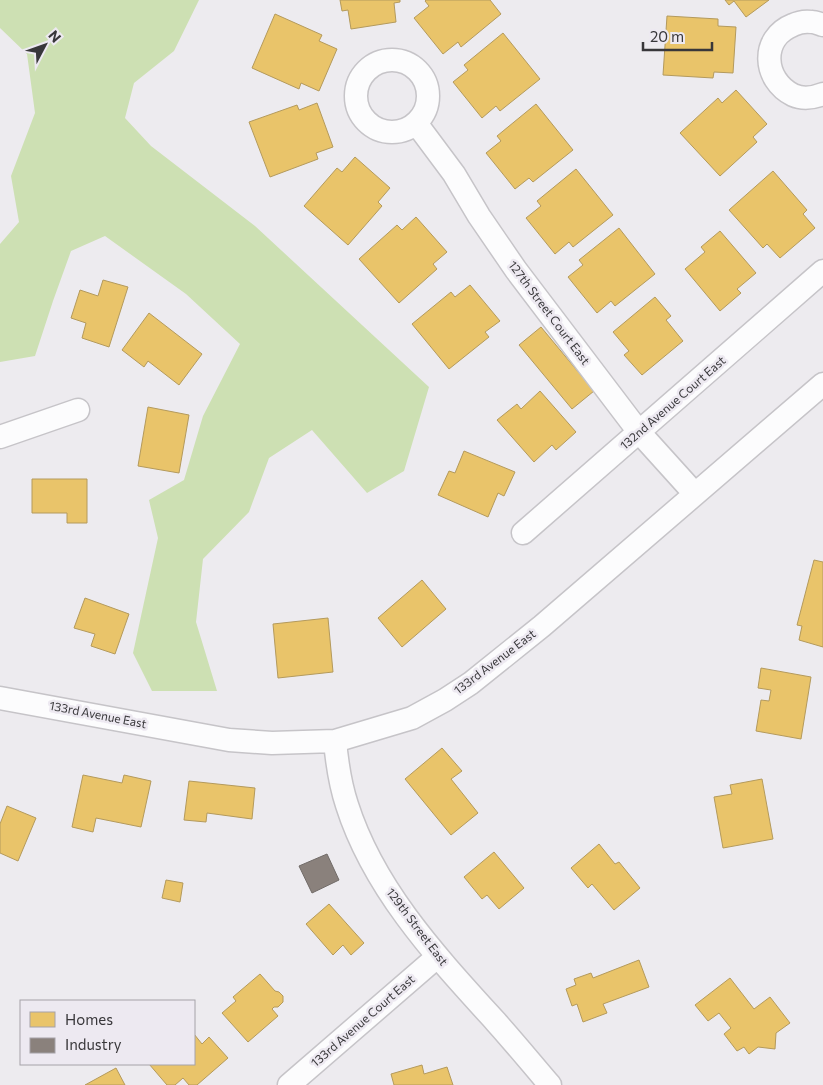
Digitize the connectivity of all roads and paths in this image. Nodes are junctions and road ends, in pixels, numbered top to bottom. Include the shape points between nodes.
1 (823, 25) edge
2 (823, 94) edge
3 (416, 123) dead end
4 (823, 271) edge
5 (823, 384) edge
6 (78, 410) dead end
7 (639, 432) junction
8 (0, 437) edge
9 (695, 494) junction
10 (523, 534) dead end
11 (0, 698) edge
12 (335, 741) junction
13 (437, 957) junction
14 (289, 1085) edge
15 (550, 1085) edge

1 - 2 street via 799,22 787,27 771,46 769,58 770,71 785,91 809,98
3 - 7 street, 127th Street Court East via 454,174 516,270
4 - 7 street, 132nd Avenue Court East
5 - 9 street, 133rd Avenue East
6 - 8 street
7 - 9 street, 127th Street Court East
7 - 10 street, 132nd Avenue Court East
9 - 12 street, 133rd Avenue East via 471,683 412,718
11 - 12 street, 133rd Avenue East via 229,740 272,743
12 - 13 street, 129th Street East via 346,804 373,866
13 - 14 street, 133rd Avenue Court East
13 - 15 street, 129th Street East

